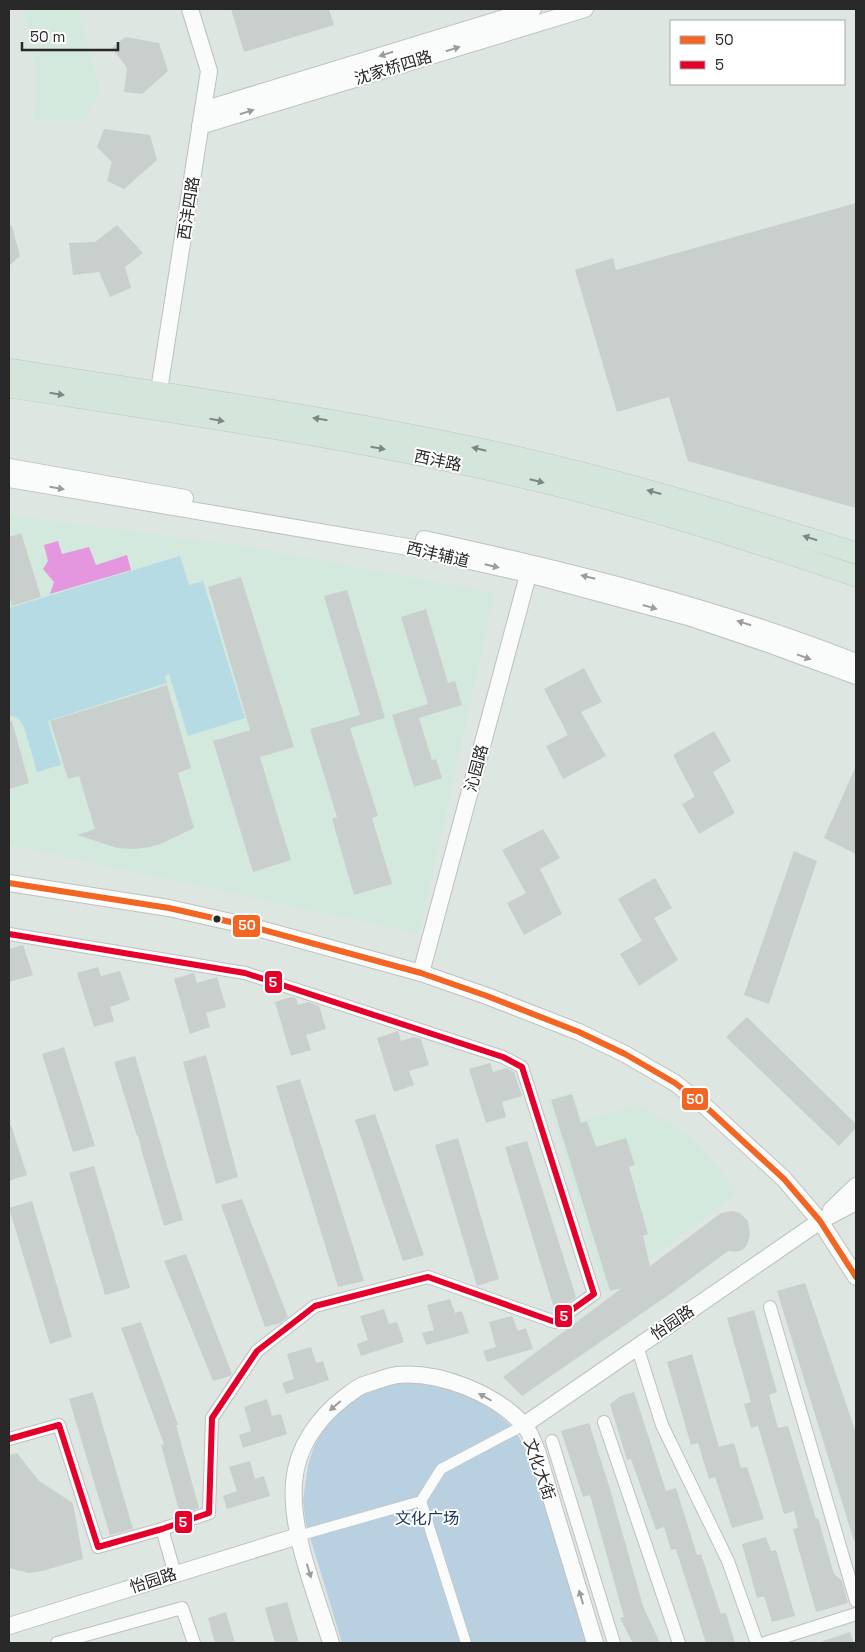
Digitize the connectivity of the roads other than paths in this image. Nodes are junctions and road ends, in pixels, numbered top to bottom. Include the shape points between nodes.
1 (190, 9) edge
2 (533, 9) edge
3 (585, 9) edge
4 (202, 118) junction
5 (9, 369) edge
6 (9, 387) edge
7 (158, 402) junction
8 (9, 467) edge
9 (9, 479) edge
10 (856, 553) edge
11 (530, 568) junction
12 (856, 576) edge
13 (856, 662) edge
14 (856, 676) edge
15 (9, 883) edge
16 (9, 934) edge
17 (421, 973) junction
18 (856, 1186) edge
19 (856, 1202) edge
20 (820, 1221) junction
21 (856, 1277) edge
22 (770, 1307) dead end
23 (637, 1346) junction
24 (604, 1422) dead end
25 (524, 1425) junction
26 (9, 1439) edge
27 (552, 1441) dead end
28 (421, 1501) junction
29 (162, 1529) junction
30 (298, 1536) junction
31 (175, 1574) junction
32 (856, 1601) edge
33 (856, 1614) edge
34 (9, 1626) edge
35 (57, 1643) edge
36 (194, 1643) edge
37 (331, 1643) edge
38 (466, 1643) edge
39 (595, 1643) edge
40 (614, 1643) edge
41 (679, 1643) edge
42 (757, 1643) edge
43 (765, 1643) edge

1 - 4 street, 西沣四路 via 209,71
2 -> 4 street, 沈家桥四路
4 -> 3 street, 沈家桥四路
4 - 7 street, 西沣四路
5 - 7 highway, 西沣路
6 -> 7 highway, 西沣路
10 -> 7 highway, 西沣路 via 568,469 462,445 369,427
7 -> 12 highway, 西沣路 via 533,480 636,506
8 - 11 street, 西沣辅道 via 416,537
9 -> 11 street, 西沣辅道
13 -> 11 street, 西沣辅道 via 804,642 613,583
11 -> 14 street, 西沣辅道 via 688,617
11 - 17 street, 沁园路
15 - 17 street via 188,912
16 - 29 street via 245,973 503,1057 522,1067 594,1294 554,1322 428,1277 316,1306 258,1351 212,1418 209,1513
17 - 20 street via 579,1032 674,1083 707,1108 784,1179
18 - 20 street, 怡园路
19 - 20 street, 怡园路
20 - 21 street
20 - 23 street, 怡园路
22 - 32 street
23 - 25 street, 怡园路
23 - 42 street via 662,1425 728,1561
24 - 41 street
25 - 28 street via 441,1469
25 -> 30 street, 文化大街 via 500,1405 470,1388 430,1376 394,1375 360,1387 332,1407 307,1439 294,1481
39 -> 25 street, 文化大街 via 539,1458
26 - 29 street via 59,1425 98,1547
27 - 40 street
28 - 30 street
28 - 38 street
29 - 31 street
30 - 31 street, 怡园路
30 -> 37 street, 文化大街
31 - 34 street, 怡园路
33 - 43 street
35 - 36 street via 182,1608

